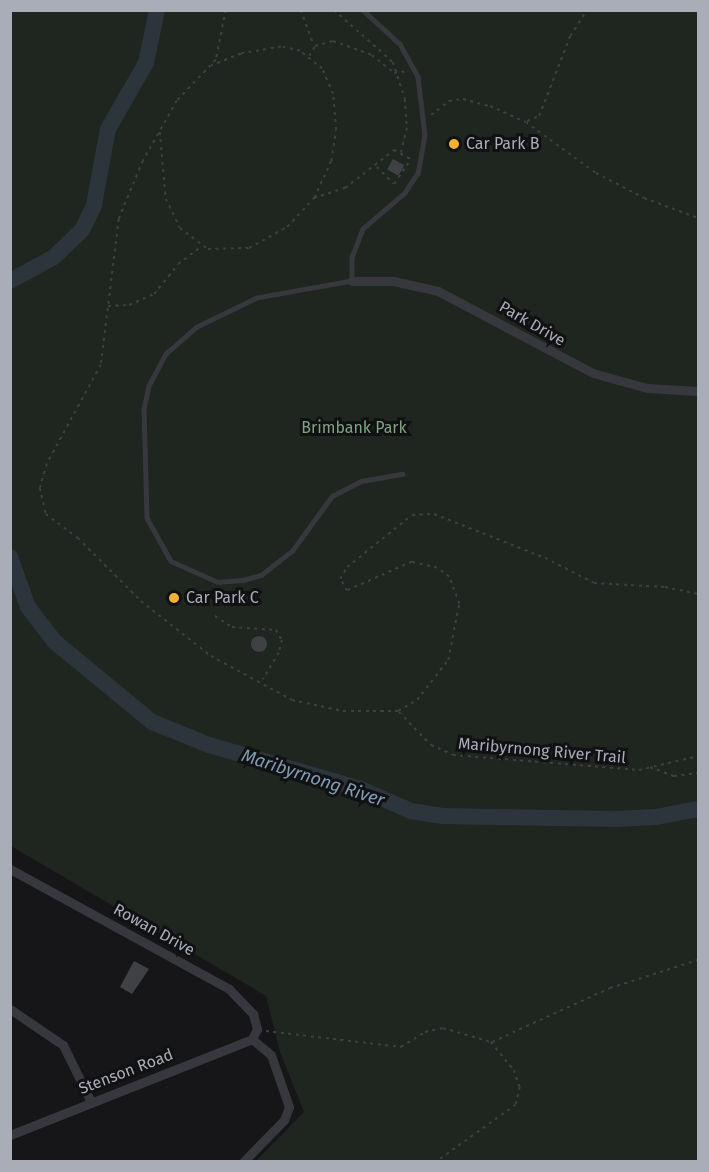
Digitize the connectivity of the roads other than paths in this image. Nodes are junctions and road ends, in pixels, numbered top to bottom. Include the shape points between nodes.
1 (363, 10) edge
2 (352, 281) junction
3 (699, 391) edge
4 (402, 474) dead end
5 (10, 869) edge
6 (10, 1009) edge
7 (254, 1035) junction
8 (91, 1102) junction
9 (10, 1135) edge
10 (243, 1161) edge

1 - 2 lane via 399,44 414,69 424,115 421,165 405,193 363,229 352,257
2 - 3 street, Park Drive via 393,281 438,291 593,373 647,388
2 - 4 lane via 257,298 197,327 166,354 149,386 144,409 147,518 171,561 218,582 243,580 261,575 292,551 332,496 361,481
5 - 7 street, Rowan Drive via 229,989 250,1009
6 - 8 street via 63,1045
7 - 8 street, Stenson Road
7 - 10 street via 271,1055 290,1107 284,1120
8 - 9 street, Stenson Road

